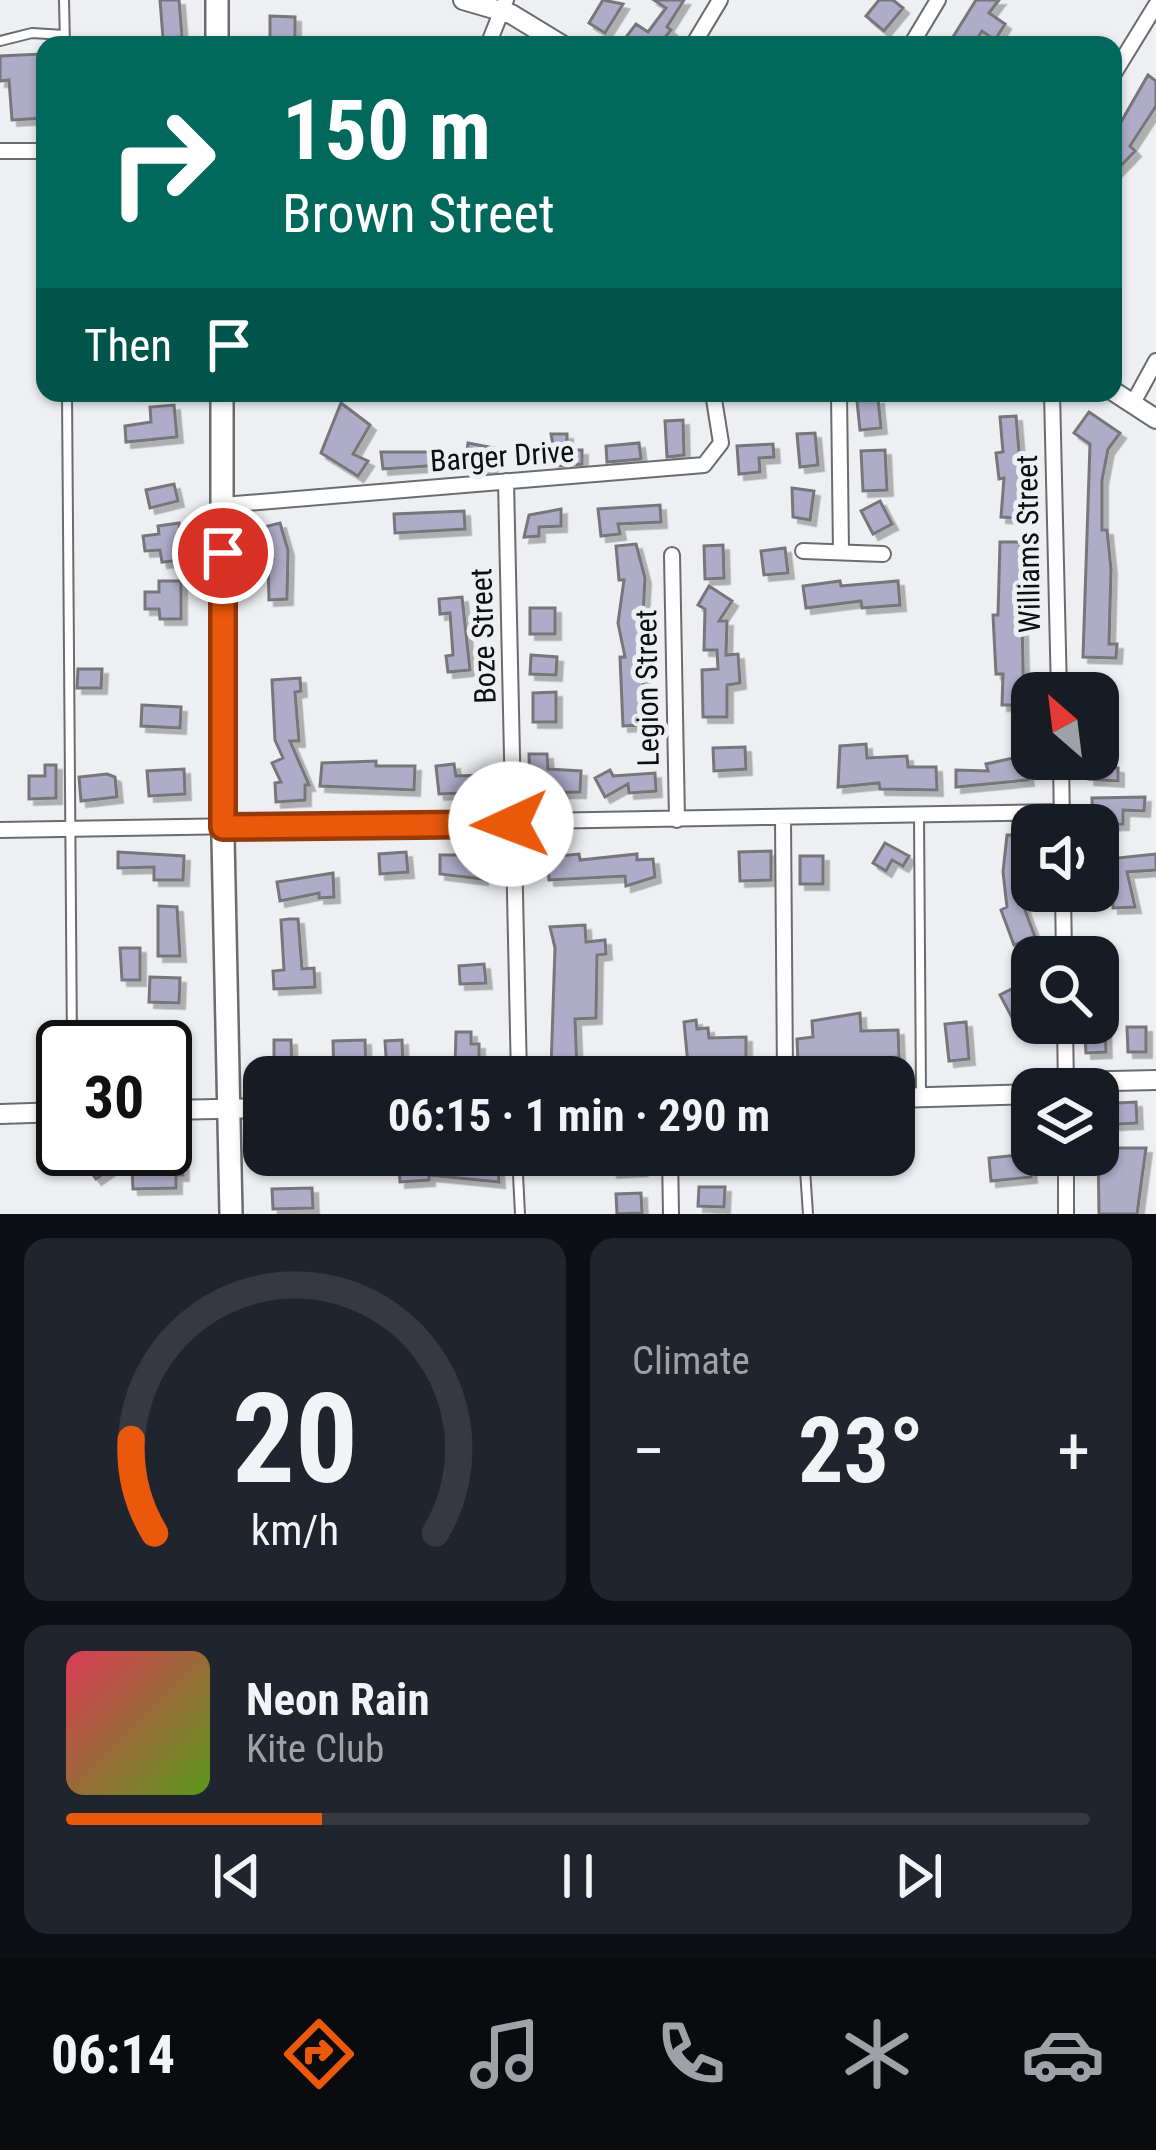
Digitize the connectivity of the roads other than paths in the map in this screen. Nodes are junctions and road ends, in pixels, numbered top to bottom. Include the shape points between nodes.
1 (64, 0) edge
2 (217, 0) edge
3 (464, 0) edge
4 (721, 0) edge
5 (938, 0) edge
6 (503, 5) edge
7 (1156, 5) edge
8 (64, 36) edge
9 (217, 36) edge
10 (491, 36) edge
11 (549, 36) edge
12 (699, 36) edge
13 (916, 36) edge
14 (4, 39) edge
15 (36, 40) edge
16 (1122, 60) edge
17 (0, 151) edge
18 (36, 151) edge
19 (1156, 361) edge
20 (1122, 397) edge
21 (67, 402) edge
22 (222, 402) edge
23 (715, 402) edge
24 (839, 402) edge
25 (1052, 402) edge
26 (1133, 404) junction
27 (1156, 419) edge
28 (506, 481) junction
29 (223, 505) junction
30 (803, 550) dead end
31 (841, 552) junction
32 (883, 554) dead end
33 (672, 555) dead end
34 (1059, 672) edge
35 (920, 815) junction
36 (1011, 817) edge
37 (783, 818) junction
38 (677, 820) junction
39 (511, 824) junction
40 (223, 827) junction
41 (0, 830) edge
42 (69, 830) junction
43 (72, 1020) edge
44 (517, 1056) edge
45 (784, 1056) edge
46 (1156, 1080) edge
47 (1119, 1082) edge
48 (1011, 1095) edge
49 (915, 1097) edge
50 (921, 1097) junction
51 (229, 1109) junction
52 (243, 1109) edge
53 (192, 1110) edge
54 (36, 1113) edge
55 (0, 1114) edge
56 (518, 1176) edge
57 (670, 1176) edge
58 (805, 1176) edge
59 (1066, 1176) edge
60 (231, 1214) edge
61 (520, 1214) edge
62 (671, 1214) edge
63 (808, 1214) edge
64 (1066, 1214) edge

1 - 8 lane
2 - 9 main road
3 - 6 street
4 - 12 street
5 - 13 street
6 - 10 street
6 - 11 street
7 - 16 street
14 - 15 lane
17 - 18 street
19 - 26 street
20 - 26 street
21 - 42 lane
22 - 29 main road
23 - 28 street, Barger Drive via 722,443 704,465
24 - 31 street
25 - 34 street, Williams Street
26 - 27 street
28 - 29 street, Barger Drive
28 - 39 street, Boze Street
29 - 40 main road
30 - 31 street
31 - 32 street
33 - 38 street, Legion Street
35 - 36 street
35 - 37 street
35 - 50 lane
37 - 38 street
37 - 45 street
38 - 39 street
39 - 40 street
39 - 44 street, Boze Street
40 - 42 street
40 - 51 main road
41 - 42 street
42 - 43 lane
46 - 47 street
48 - 50 street
49 - 50 street
51 - 52 street
51 - 53 street
51 - 60 main road
54 - 55 street
56 - 61 lane
57 - 62 street
58 - 63 lane
59 - 64 street

